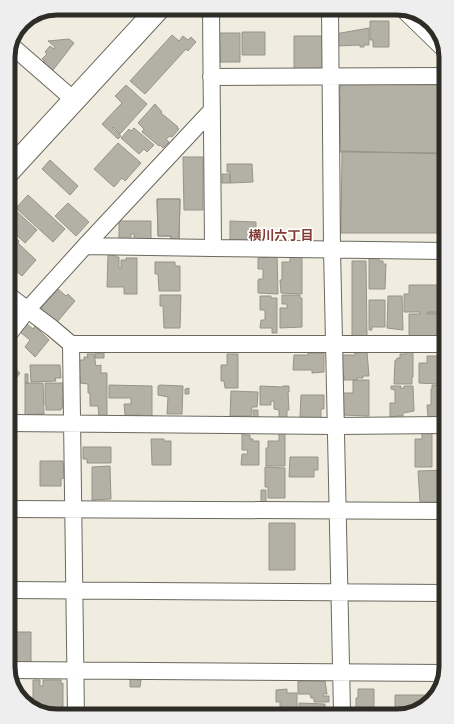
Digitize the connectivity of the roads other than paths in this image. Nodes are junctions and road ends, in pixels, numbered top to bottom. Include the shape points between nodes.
1 (153, 15) edge
2 (211, 15) edge
3 (330, 15) edge
4 (422, 24) edge
5 (430, 31) edge
6 (16, 49) edge
7 (439, 76) edge
8 (212, 77) junction
9 (330, 77) junction
10 (74, 100) junction
11 (212, 110) junction
12 (15, 164) edge
13 (85, 246) junction
14 (213, 248) junction
15 (332, 249) junction
16 (439, 251) edge
17 (15, 300) edge
18 (28, 309) junction
19 (15, 326) edge
20 (71, 344) junction
21 (334, 344) junction
22 (439, 344) edge
23 (15, 423) edge
24 (72, 424) junction
25 (439, 425) edge
26 (336, 426) junction
27 (73, 508) junction
28 (15, 509) edge
29 (338, 511) junction
30 (439, 511) edge
31 (15, 590) edge
32 (74, 590) junction
33 (339, 591) junction
34 (439, 593) edge
35 (15, 670) edge
36 (75, 670) junction
37 (341, 672) junction
38 (439, 673) edge
39 (76, 709) edge
40 (342, 709) edge

1 - 10 main road
2 - 8 street
3 - 9 street
4 - 5 main road
6 - 10 street
7 - 9 street
8 - 9 street
8 - 11 street
9 - 15 street
10 - 12 main road
11 - 13 street
11 - 14 street
13 - 14 street
13 - 18 street
14 - 15 street
15 - 16 street
15 - 21 street
17 - 18 street
18 - 19 street
18 - 20 street
20 - 21 street
20 - 24 street
21 - 22 street
21 - 26 street
23 - 24 street
24 - 26 street
24 - 27 street
25 - 26 street
26 - 29 street
27 - 28 street
27 - 29 street
27 - 32 street
29 - 30 street
29 - 33 street
31 - 32 street
32 - 33 street
32 - 36 street
33 - 34 street
33 - 37 street
35 - 36 street
36 - 37 street
36 - 39 street
37 - 38 street
37 - 40 street

